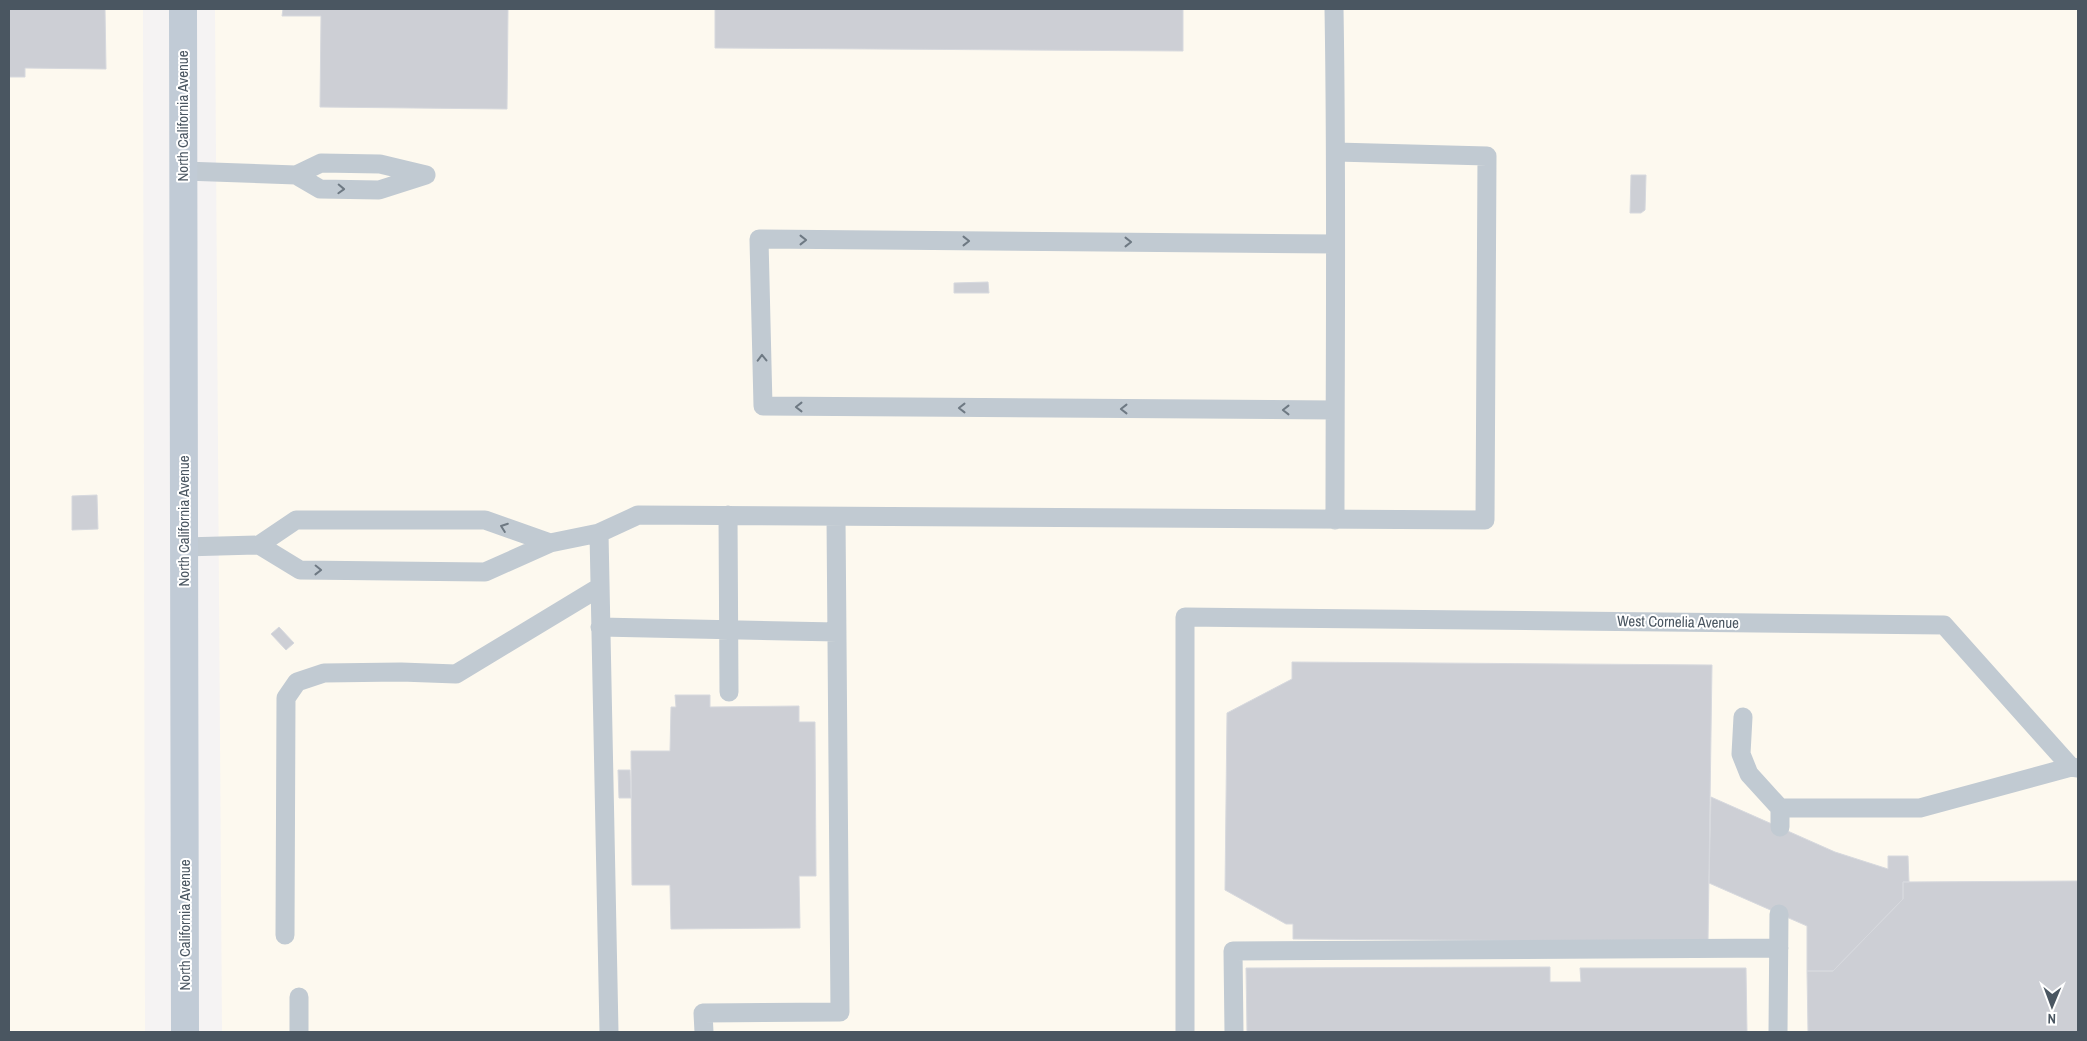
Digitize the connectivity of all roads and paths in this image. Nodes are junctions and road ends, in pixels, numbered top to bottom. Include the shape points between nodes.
1 (183, 9) edge
2 (1334, 9) edge
3 (1336, 152) junction
4 (184, 171) junction
5 (296, 175) junction
6 (1334, 244) junction
7 (1335, 410) junction
8 (728, 515) junction
9 (836, 517) junction
10 (1336, 520) junction
11 (599, 533) junction
12 (550, 543) junction
13 (259, 545) junction
14 (184, 547) junction
15 (600, 587) junction
16 (600, 627) junction
17 (729, 630) junction
18 (837, 632) junction
19 (729, 692) dead end
20 (1743, 717) dead end
21 (2075, 767) edge
22 (1780, 808) junction
23 (1780, 827) dead end
24 (1779, 914) dead end
25 (285, 935) dead end
26 (1779, 948) junction
27 (299, 997) dead end
28 (185, 1032) edge
29 (299, 1032) edge
30 (609, 1032) edge
31 (704, 1032) edge
32 (1185, 1032) edge
33 (1234, 1032) edge
34 (1778, 1032) edge

1 - 4 street, North California Avenue
2 - 3 lane
3 - 6 lane
3 - 10 lane via 1488,156 1488,166 1485,520
4 - 5 lane
4 - 14 street, North California Avenue
5 -> 5 lane via 320,189 379,190 426,175 380,164 321,163
6 - 7 lane
7 -> 6 lane via 763,406 759,240
7 - 10 lane
8 - 9 lane
8 - 11 lane via 638,515
8 - 17 lane
9 - 10 lane
9 - 18 lane
11 - 12 lane
11 - 15 lane
12 -> 13 lane via 485,520 296,520
13 -> 12 lane via 300,570 485,572
13 - 14 lane
14 - 28 street, North California Avenue
15 - 16 lane
15 - 25 lane via 456,674 324,673 298,682 286,698
16 - 17 lane
16 - 30 lane
17 - 18 lane
17 - 19 lane
18 - 31 lane via 840,1012 703,1014
20 - 22 lane via 1741,754 1749,774
21 - 22 lane via 1920,808
21 - 32 lane, West Cornelia Avenue via 1944,625 1185,617
22 - 23 lane
24 - 26 lane
26 - 33 lane via 1234,951
26 - 34 lane
27 - 29 lane

